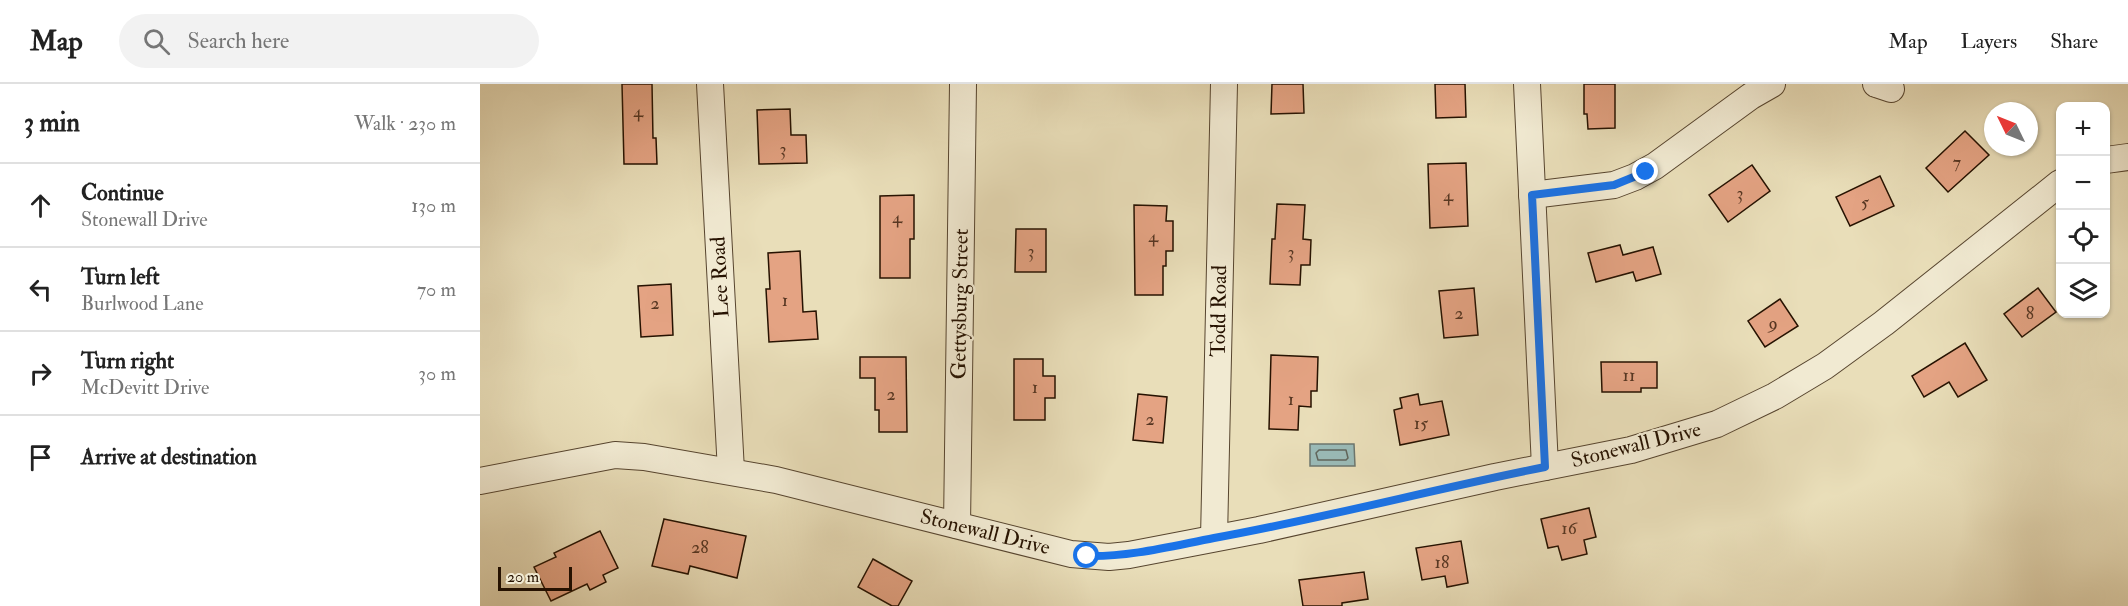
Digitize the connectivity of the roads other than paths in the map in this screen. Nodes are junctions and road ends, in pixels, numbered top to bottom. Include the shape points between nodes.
1 (710, 84) edge
2 (963, 84) edge
3 (1224, 84) edge
4 (1527, 84) edge
5 (1772, 84) edge
6 (2128, 157) edge
7 (2110, 159) edge
8 (2056, 187) edge
9 (1532, 195) junction
10 (1545, 467) junction
11 (730, 471) junction
12 (480, 482) edge
13 (957, 525) junction
14 (1214, 538) junction

1 - 11 street, Lee Road
2 - 13 street, Gettysburg Street
3 - 14 street, Todd Road
4 - 9 street
5 - 9 street via 1635,177 1602,187
6 - 7 street
8 - 10 street, Stonewall Drive via 1884,323 1775,396 1717,424 1674,439
9 - 10 street
10 - 14 street, Stonewall Drive
11 - 12 street, Stonewall Drive via 615,455
11 - 13 street, Stonewall Drive
13 - 14 street, Stonewall Drive via 1087,556 1129,555

